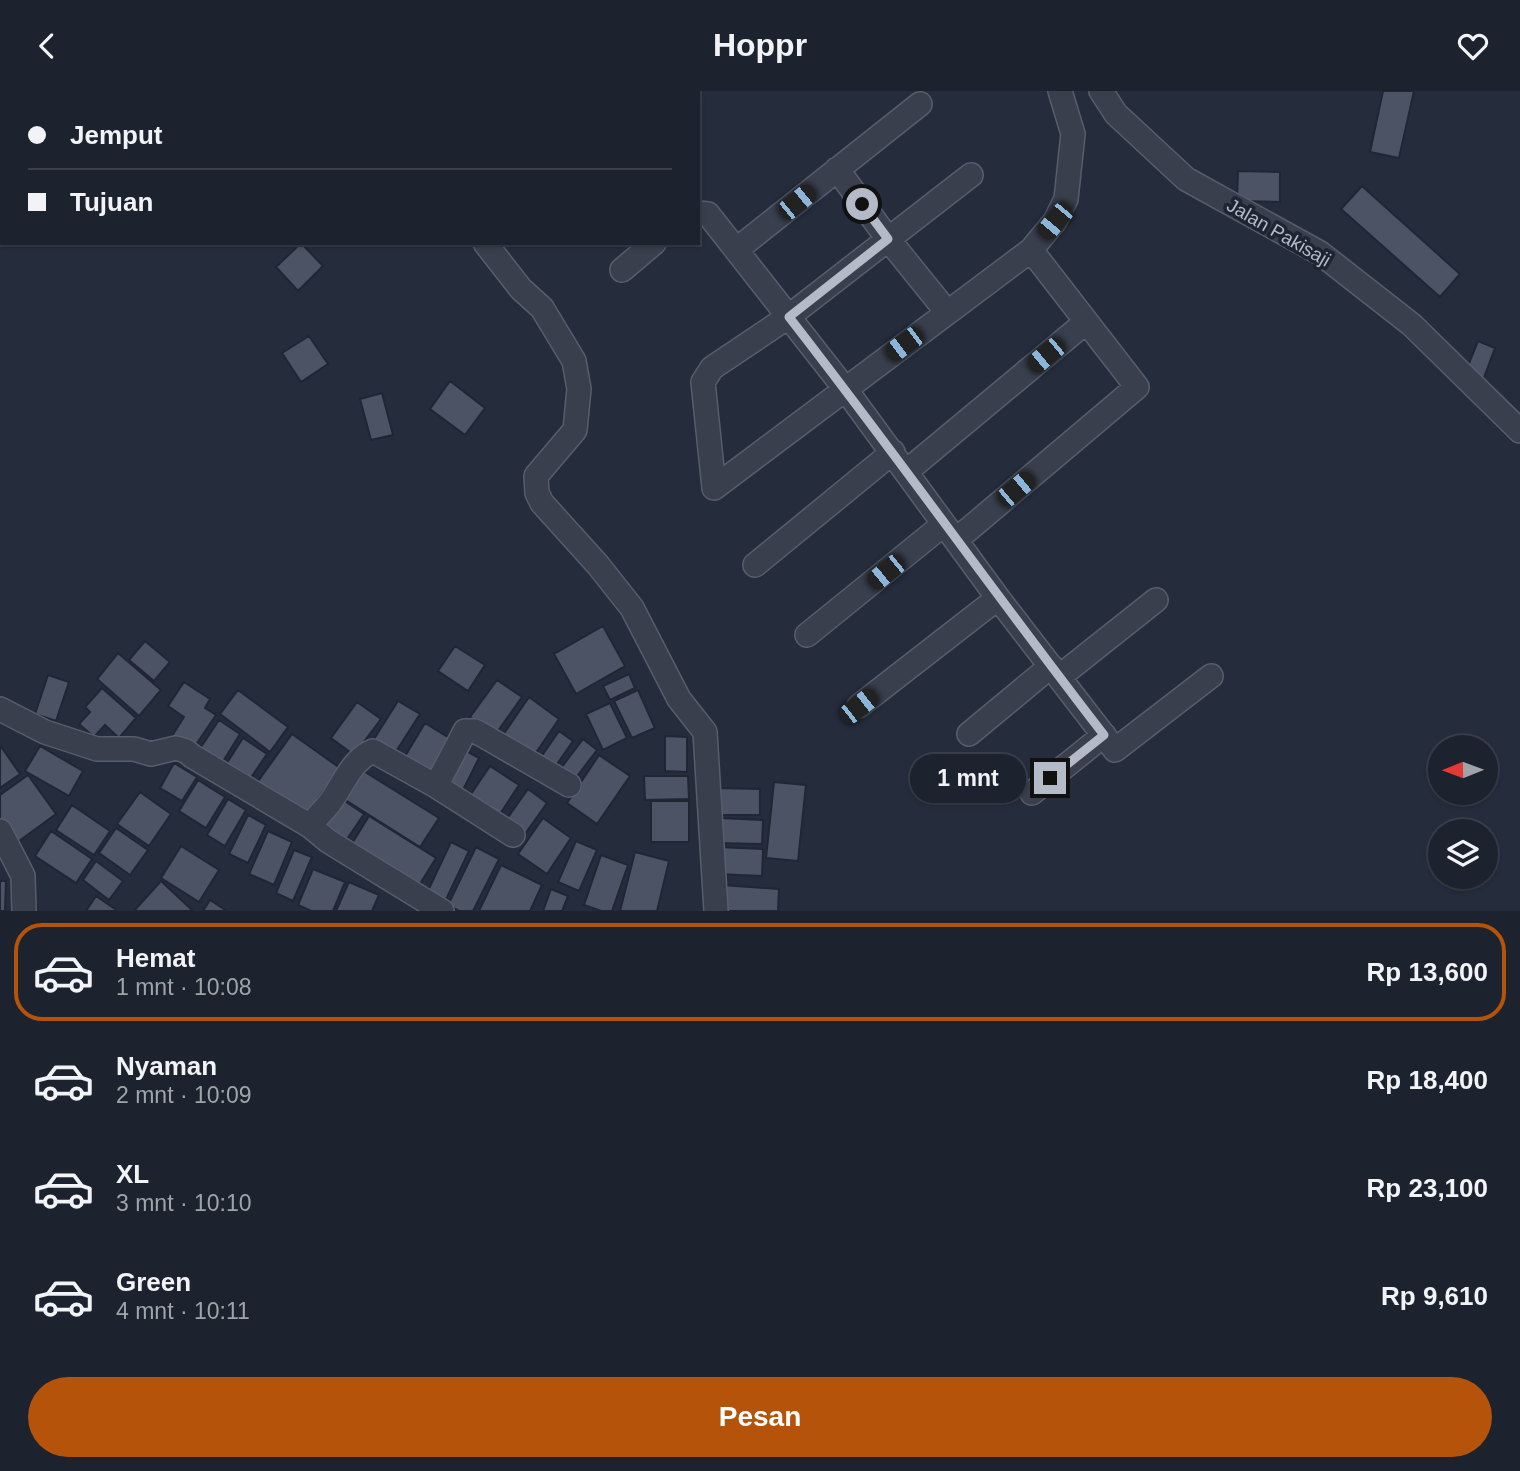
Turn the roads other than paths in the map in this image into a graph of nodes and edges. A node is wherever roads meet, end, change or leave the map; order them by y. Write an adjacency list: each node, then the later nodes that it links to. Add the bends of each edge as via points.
1 (1060, 91): 11 (street, via 1073,134 1066,199)
2 (1101, 91): 17 (street, Jalan Pakisaji, via 1116,114 1186,179 1320,253 1412,325)
3 (920, 104): 4 (street)
4 (837, 169): 7 (street); 10 (street)
5 (971, 175): 7 (street)
6 (700, 213): 10 (street, via 708,214)
7 (888, 239): 13 (street); 14 (street)
8 (487, 245): 39 (street, via 542,308 574,361 579,389 575,430 536,476 537,493 632,608 679,699 705,732)
9 (652, 245): 12 (street)
10 (736, 250): 14 (street)
11 (1031, 250): 13 (street); 15 (street)
12 (622, 270)
13 (947, 312): 16 (street)
14 (789, 317): 16 (street); 16 (street, via 712,368 703,383 714,488)
15 (1086, 322): 19 (street); 20 (street, via 1137,387)
16 (846, 390): 18 (street)
17 (1520, 431)
18 (893, 452): 19 (street); 21 (street)
19 (906, 471): 20 (street)
20 (950, 532): 22 (street); 24 (street)
21 (755, 565)
22 (998, 598): 25 (street); 27 (street)
23 (1156, 600): 25 (street)
24 (807, 635)
25 (1055, 672): 29 (street); 30 (street)
26 (1212, 676): 30 (street, via 1115,750)
27 (859, 706)
28 (0, 709): 34 (street, via 45,732 97,749 150,754 182,749)
29 (969, 734)
30 (1104, 735): 33 (street)
31 (569, 785): 32 (street, via 484,736 465,731)
32 (436, 786): 34 (street, via 369,752); 36 (street)
33 (1032, 793)
34 (310, 826): 38 (street)
35 (0, 831): 37 (street, via 23,876)
36 (513, 835)
37 (24, 911)
38 (442, 911)
39 (716, 911)

